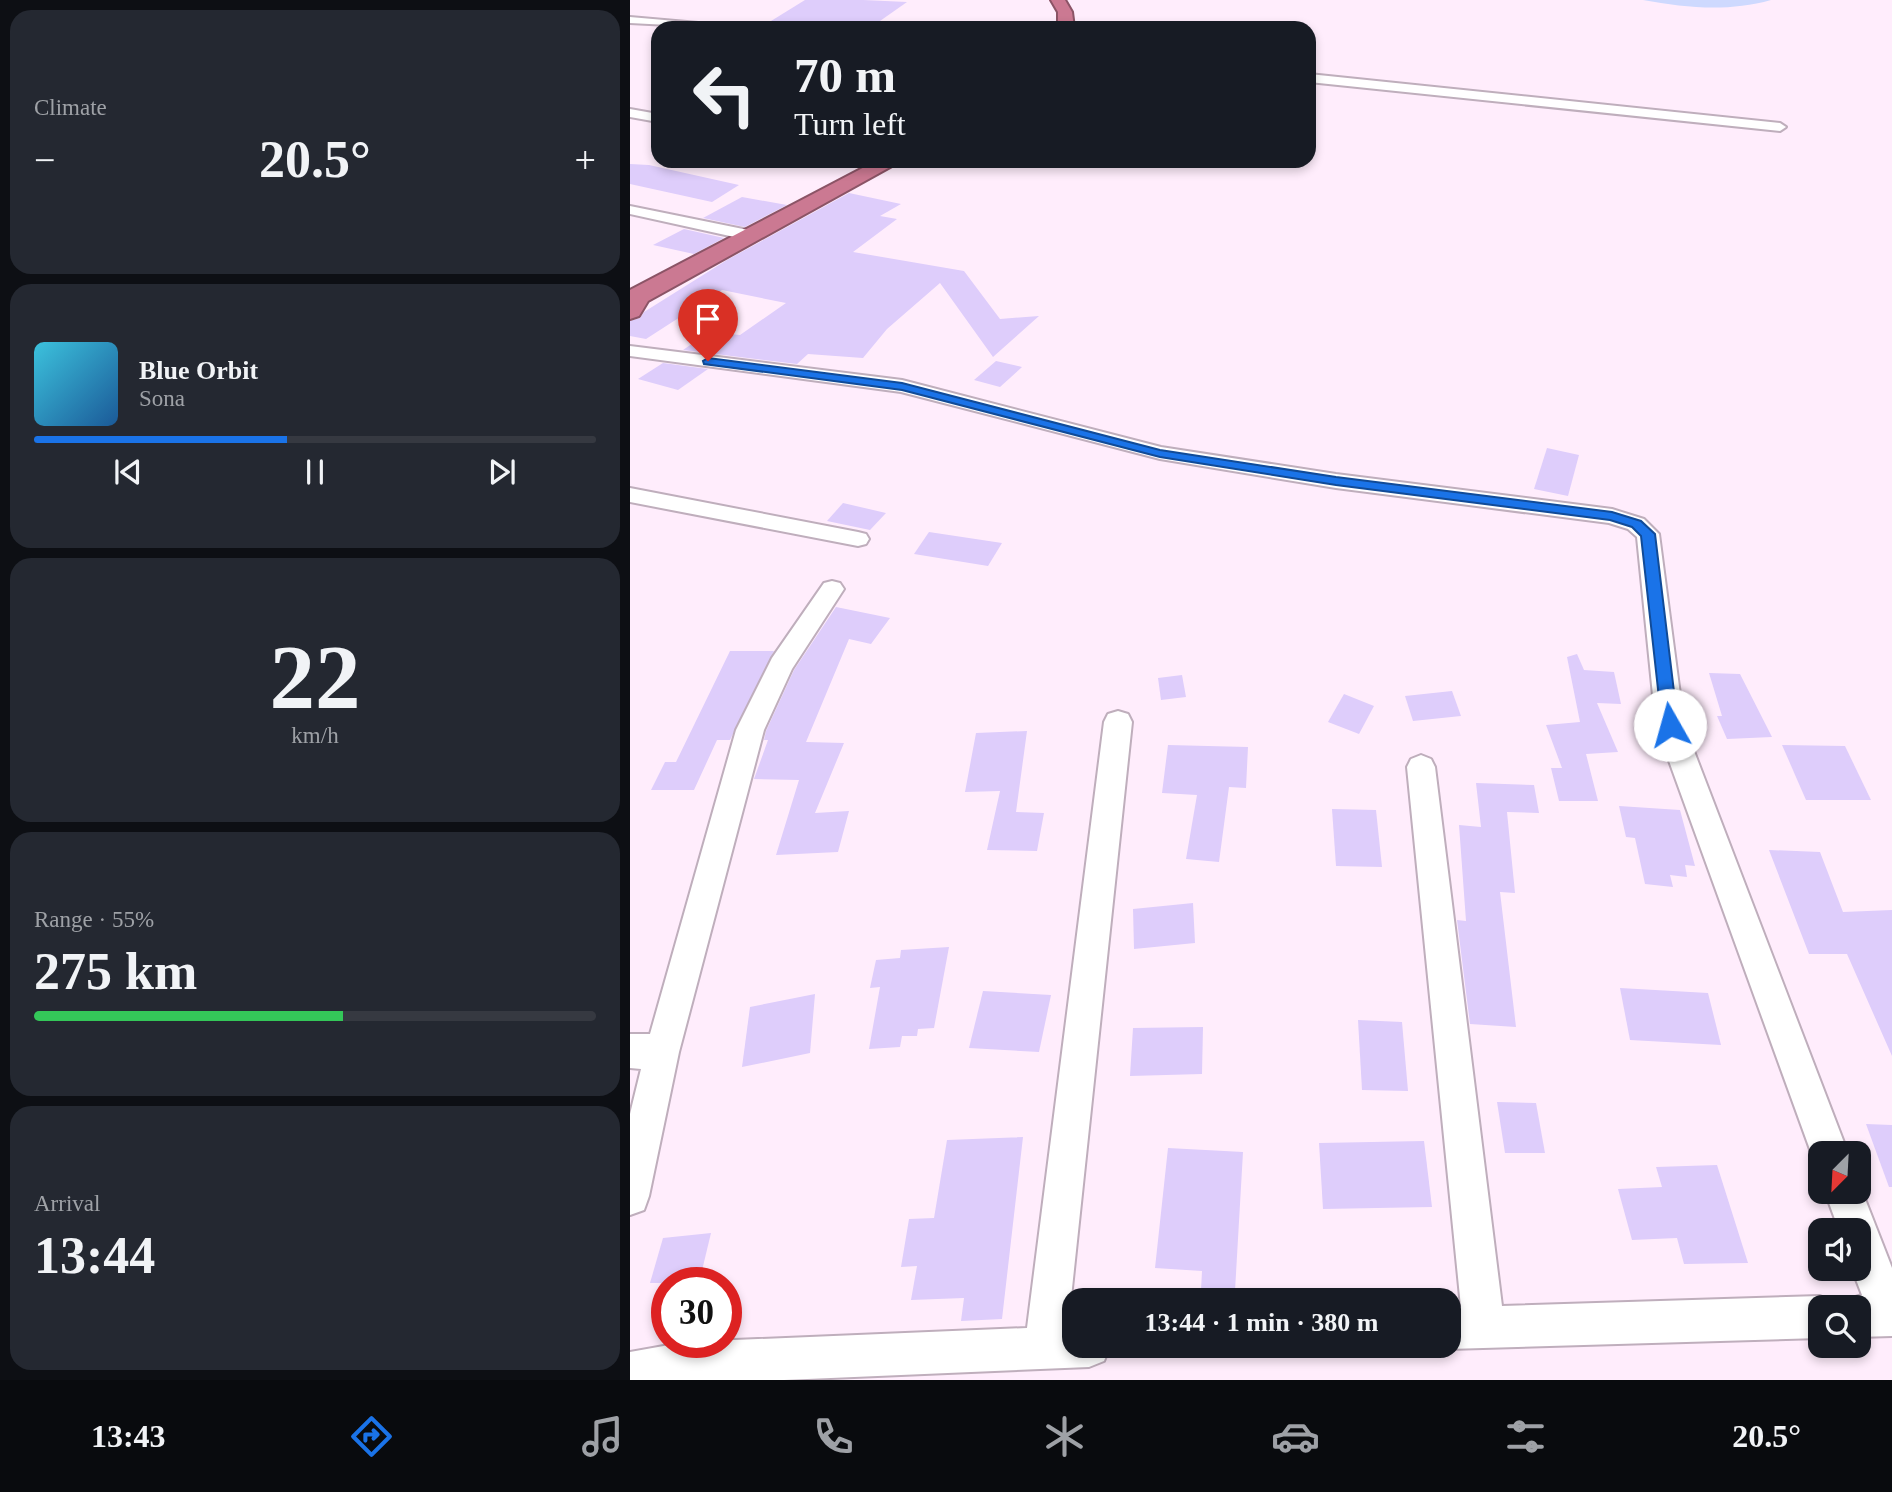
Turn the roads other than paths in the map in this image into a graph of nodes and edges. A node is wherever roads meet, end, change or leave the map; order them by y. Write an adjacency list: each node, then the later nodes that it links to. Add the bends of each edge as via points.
1 (1058, 0): 3 (highway)
2 (630, 20): 4 (street)
3 (1066, 21)
4 (651, 22)
5 (1316, 79): 8 (street)
6 (630, 113): 7 (street)
7 (651, 117)
8 (1780, 127)
9 (877, 168): 11 (highway)
10 (630, 210): 11 (street)
11 (748, 235): 12 (highway)
12 (633, 300)
13 (630, 351): 20 (street, via 902,386 1160,453 1612,516 1636,524 1648,534 1670,725)
14 (630, 495): 15 (street)
15 (858, 539)
16 (832, 589): 19 (street, via 780,665 750,730)
17 (1118, 722): 27 (street)
18 (1421, 767): 25 (street)
19 (646, 1051): 21 (street)
20 (1825, 1141)
21 (630, 1196)
22 (1871, 1281): 23 (street)
23 (1880, 1316)
24 (1808, 1317): 25 (street)
25 (1466, 1327)
26 (1062, 1347): 27 (street)
27 (1045, 1348): 28 (street, via 688,1363)
28 (630, 1373)

